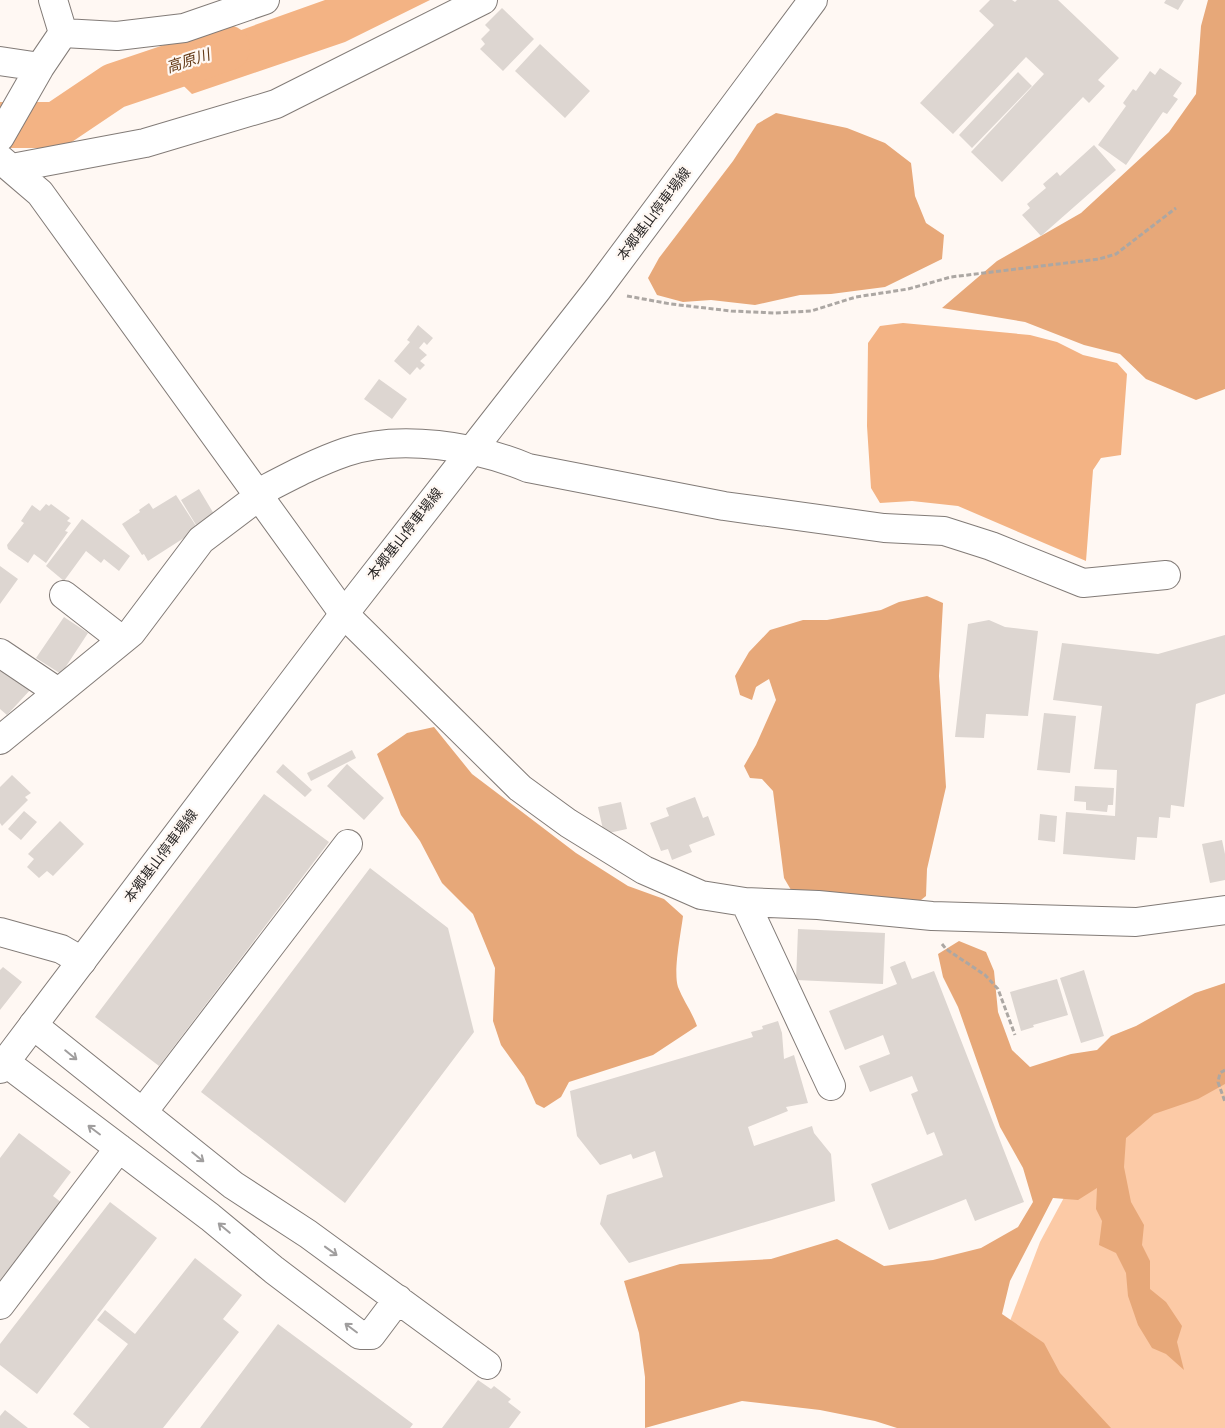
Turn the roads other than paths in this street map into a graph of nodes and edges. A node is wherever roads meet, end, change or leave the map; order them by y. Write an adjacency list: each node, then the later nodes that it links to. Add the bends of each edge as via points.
1 (53, 0): 5 (street)
2 (265, 0): 5 (street, via 184,28 117,36)
3 (483, 0): 9 (street, via 276,104 145,144)
4 (813, 0): 10 (street, 本郷基山停車場線, via 597,290)
5 (63, 33): 7 (street)
6 (0, 61): 7 (street)
7 (40, 67): 8 (street)
8 (0, 138)
9 (6, 164): 11 (street, via 40,193)
10 (471, 448): 11 (street, via 404,442 347,452); 12 (street, via 528,468 724,506 884,528 944,531 991,546 1082,583); 14 (street, 本郷基山停車場線)
11 (257, 496): 14 (street); 15 (street, via 201,540 131,633)
12 (1166, 575)
13 (64, 595): 15 (street)
14 (344, 614): 20 (street, via 520,788 568,823 644,870 701,895); 23 (street, 本郷基山停車場線)
15 (122, 640): 17 (street)
16 (0, 653): 17 (street)
17 (58, 692): 18 (street)
18 (0, 740)
19 (348, 844): 27 (street)
20 (745, 902): 21 (street, via 932,916 1136,922); 26 (street)
21 (1225, 910)
22 (0, 932): 23 (street, via 61,948)
23 (82, 961): 24 (street, 本郷基山停車場線)
24 (34, 1025): 25 (street, 本郷基山停車場線); 27 (street, one-way to 27)
25 (2, 1066): 28 (street, one-way to 25)
26 (831, 1086)
27 (142, 1112): 29 (street, one-way to 29, via 233,1185)
28 (119, 1148): 29 (street, one-way to 28, via 371,1335 360,1335); 30 (street)
29 (398, 1299): 31 (street)
30 (0, 1305)
31 (487, 1365)

